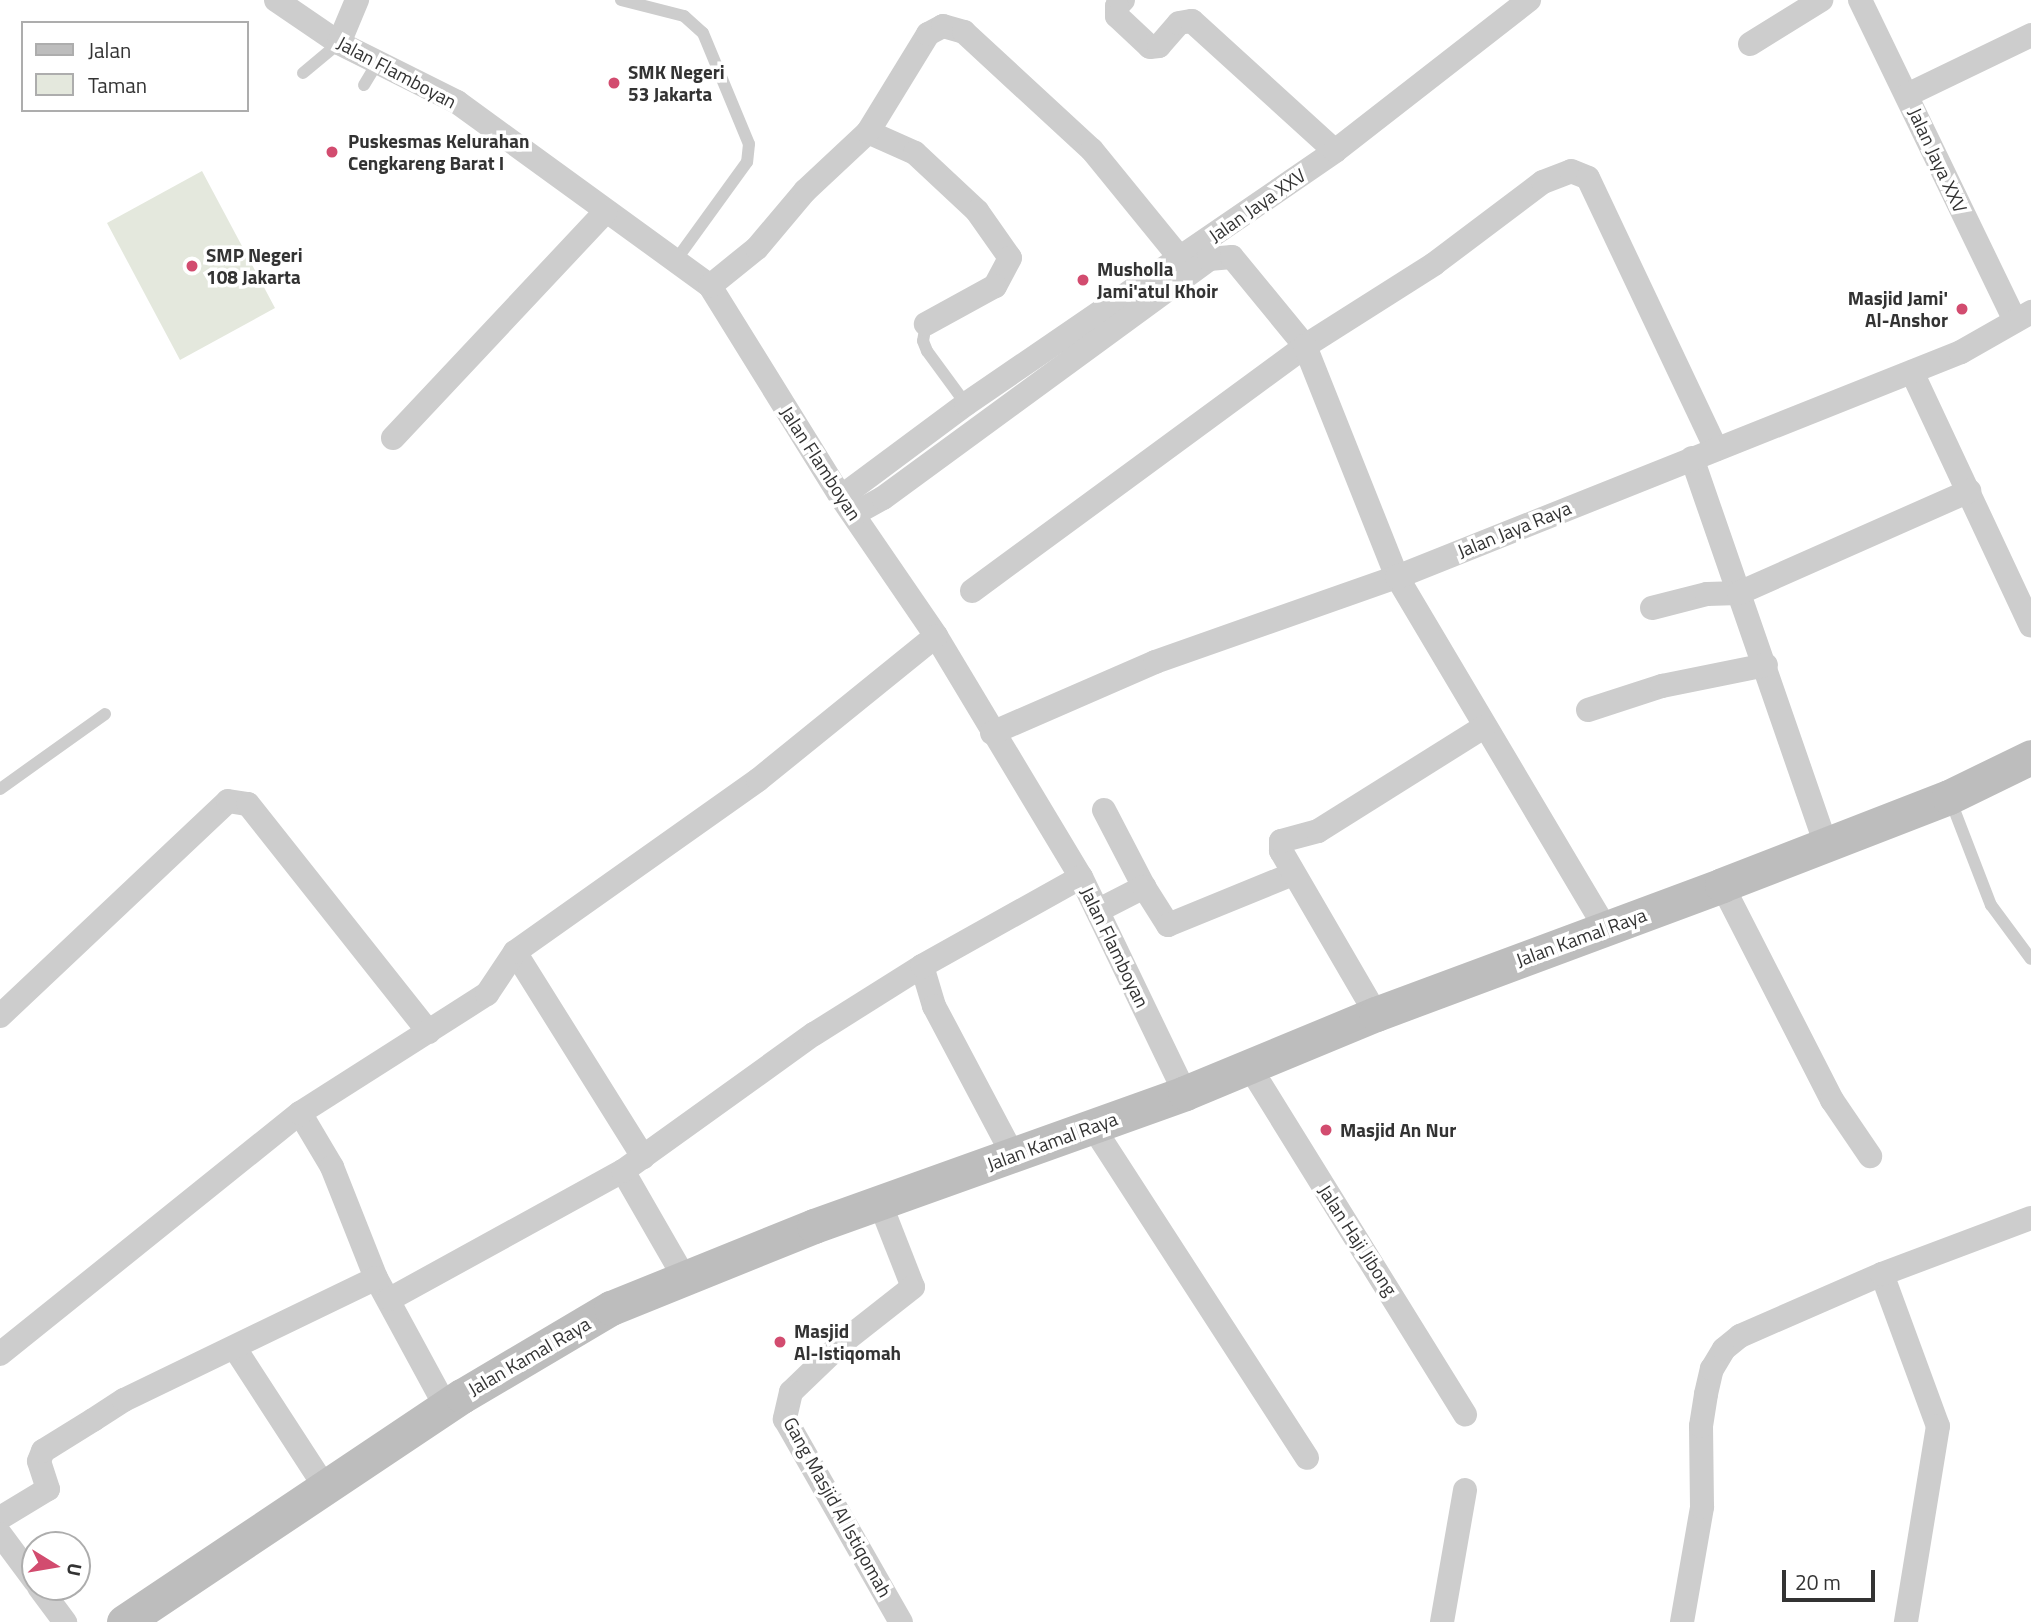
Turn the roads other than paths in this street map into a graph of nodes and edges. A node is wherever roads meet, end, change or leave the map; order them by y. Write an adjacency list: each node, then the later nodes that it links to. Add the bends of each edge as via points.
1 (276, 0): 9 (street, Jalan Flamboyan)
2 (357, 0): 9 (street)
3 (621, 0): 19 (lane, via 684,16 702,33 749,144 747,162)
4 (1122, 0): 16 (street, via 1116,6 1117,16 1150,47 1159,46 1179,23 1192,20)
5 (1529, 0): 16 (street, Jalan Jaya XXV)
6 (1821, 0): 10 (street)
7 (1860, 0): 14 (street, Jalan Jaya XXV)
8 (2031, 35): 14 (street)
9 (339, 43): 11 (street, Jalan Flamboyan); 12 (lane)
10 (1750, 44)
11 (378, 62): 13 (lane); 17 (street, Jalan Flamboyan, via 457,102)
12 (303, 73)
13 (364, 85)
14 (1907, 95): 21 (street, Jalan Jaya XXV)
15 (868, 132): 18 (street, via 928,34 952,26 1006,68 1092,150); 20 (street, via 805,191 757,248); 22 (street, via 915,153 977,211 1010,258 995,286)
16 (1335, 151): 18 (street, Jalan Jaya XXV)
17 (606, 211): 19 (street, Jalan Flamboyan); 26 (street)
18 (1181, 258): 25 (street, Jalan Jaya XXV)
19 (676, 260): 20 (street, Jalan Flamboyan)
20 (709, 286): 30 (street, Jalan Flamboyan)
21 (2023, 316): 24 (street, Jalan Jaya Raya, via 1961,352)
22 (926, 324): 25 (lane, via 923,341 927,351)
23 (1305, 346): 27 (street, via 1434,264 1543,182 1571,171 1580,173 1588,178); 30 (street, via 1232,257 1209,259 883,498); 31 (street); 32 (street)
24 (1912, 372): 27 (street, Jalan Jaya Raya); 29 (street)
25 (966, 404): 30 (street, Jalan Jaya XXV)
26 (393, 438)
27 (1716, 449): 28 (street, Jalan Jaya Raya)
28 (1692, 458): 31 (street, Jalan Jaya Raya); 33 (street)
29 (1969, 491): 33 (street); 35 (street)
30 (847, 506): 36 (street, Jalan Flamboyan)
31 (1398, 577): 40 (street); 41 (street, Jalan Jaya Raya, via 1155,662)
32 (972, 591)
33 (1740, 593): 34 (street, via 1707,594); 37 (street)
34 (1652, 608)
35 (2031, 626)
36 (936, 636): 41 (street, Jalan Flamboyan); 53 (street, via 758,780)
37 (1766, 665): 38 (street, via 1662,685); 46 (street)
38 (1588, 710)
39 (105, 714): 43 (lane)
40 (1485, 727): 47 (street, via 1318,831 1285,838 1281,851); 52 (street)
41 (992, 733): 48 (street, Jalan Flamboyan)
42 (2031, 757): 44 (main road, Jalan Kamal Raya)
43 (0, 789)
44 (1949, 797): 46 (main road, Jalan Kamal Raya); 54 (lane, via 1991,905)
45 (1104, 810): 50 (street)
46 (1825, 843): 49 (main road, Jalan Kamal Raya)
47 (1293, 874): 50 (street, via 1168,925); 56 (street)
48 (1081, 877): 51 (street, Jalan Flamboyan); 55 (street)
49 (1722, 885): 52 (main road, Jalan Kamal Raya); 64 (street, via 1832,1100)
50 (1144, 887): 51 (street)
51 (1099, 910): 60 (street, Jalan Flamboyan)
52 (1605, 928): 56 (main road, Jalan Kamal Raya)
53 (515, 952): 58 (street, via 487,995); 65 (street)
54 (2031, 959)
55 (922, 966): 63 (street, via 934,1006); 65 (street, via 814,1034)
56 (1376, 1014): 59 (main road, Jalan Kamal Raya)
57 (0, 1016): 58 (street, via 228,801 248,804)
58 (429, 1031): 61 (street)
59 (1249, 1066): 60 (main road, Jalan Kamal Raya); 75 (street, Jalan Haji Jibong)
60 (1185, 1093): 62 (main road, Jalan Kamal Raya)
61 (300, 1113): 69 (street, via 332,1167); 73 (street)
62 (1093, 1126): 63 (main road, Jalan Kamal Raya); 76 (street)
63 (1013, 1155): 66 (main road, Jalan Kamal Raya)
64 (1870, 1156)
65 (633, 1164): 70 (street); 71 (street)
66 (880, 1203): 70 (main road, Jalan Kamal Raya); 85 (street, Gang Masjid Al Istiqomah, via 913,1287 843,1342 791,1392 785,1419)
67 (2031, 1218): 68 (street)
68 (1882, 1273): 87 (street, via 1741,1336 1724,1349 1712,1369 1701,1426 1702,1507); 88 (street, via 1938,1426)
69 (376, 1278): 71 (street); 72 (street)
70 (685, 1279): 74 (main road, Jalan Kamal Raya, via 611,1308)
71 (390, 1300): 74 (street)
72 (236, 1350): 77 (street); 79 (street, via 124,1400 43,1451 39,1461 48,1489)
73 (0, 1354)
74 (446, 1407): 77 (main road, Jalan Kamal Raya)
75 (1465, 1415)
76 (1307, 1458)
77 (325, 1487): 84 (main road, Jalan Kamal Raya)
78 (1465, 1490): 86 (street)
79 (0, 1518)
80 (0, 1534): 81 (street)
81 (21, 1562)
82 (49, 1601): 83 (street)
83 (65, 1622)
84 (124, 1622)
85 (901, 1622)
86 (1442, 1622)
87 (1682, 1622)
88 (1906, 1622)

